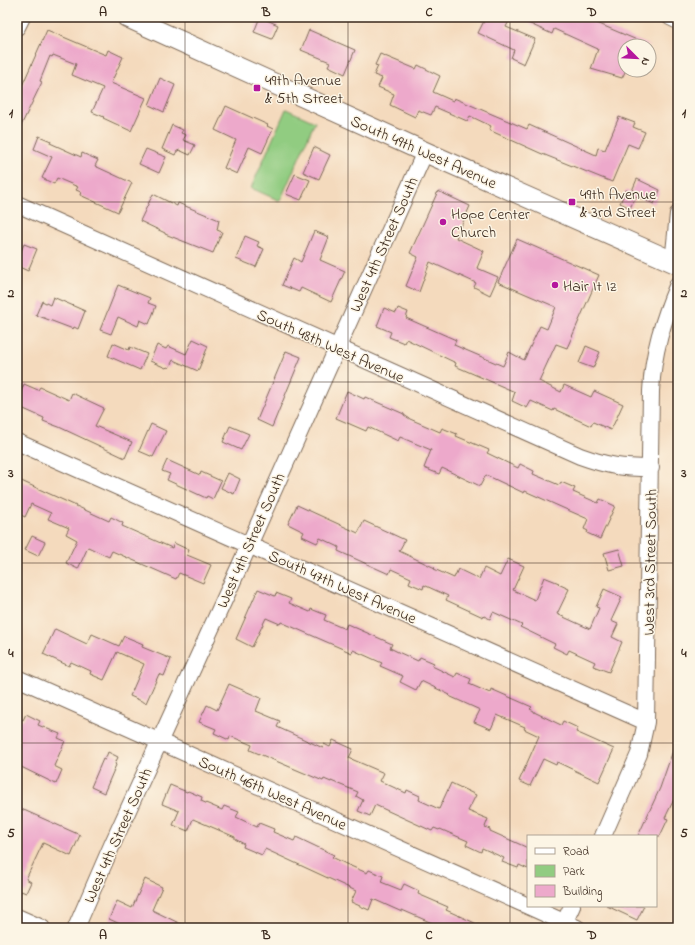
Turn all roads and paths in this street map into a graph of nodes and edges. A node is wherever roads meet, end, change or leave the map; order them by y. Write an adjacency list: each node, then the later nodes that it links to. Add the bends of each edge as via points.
1 (22, 17): 5 (street)
2 (127, 17): 6 (street, South 49th West Avenue)
3 (670, 17): 4 (street)
4 (678, 21)
5 (17, 27)
6 (425, 152): 9 (street, South 49th West Avenue); 11 (street, West 4th Street South)
7 (17, 204): 11 (street, South 48th West Avenue)
8 (678, 214): 9 (street)
9 (676, 263)
10 (678, 284): 13 (street, West 3rd Street South, via 663,321 652,368)
11 (336, 347): 13 (street, South 48th West Avenue, via 580,456 615,467); 14 (street, West 4th Street South)
12 (17, 442): 14 (street, South 47th West Avenue)
13 (650, 468): 16 (street, West 3rd Street South)
14 (249, 544): 16 (street, South 47th West Avenue); 17 (street, West 4th Street South)
15 (17, 678): 17 (street, South 46th West Avenue)
16 (646, 722): 18 (street, West 3rd Street South, via 639,754)
17 (160, 741): 19 (street, South 46th West Avenue); 25 (street, West 4th Street South)
18 (603, 835)
19 (527, 906)
20 (530, 907): 23 (street, South 46th West Avenue)
21 (572, 907): 23 (street)
22 (17, 917): 24 (street)
23 (568, 926)
24 (42, 928)
25 (76, 928)

